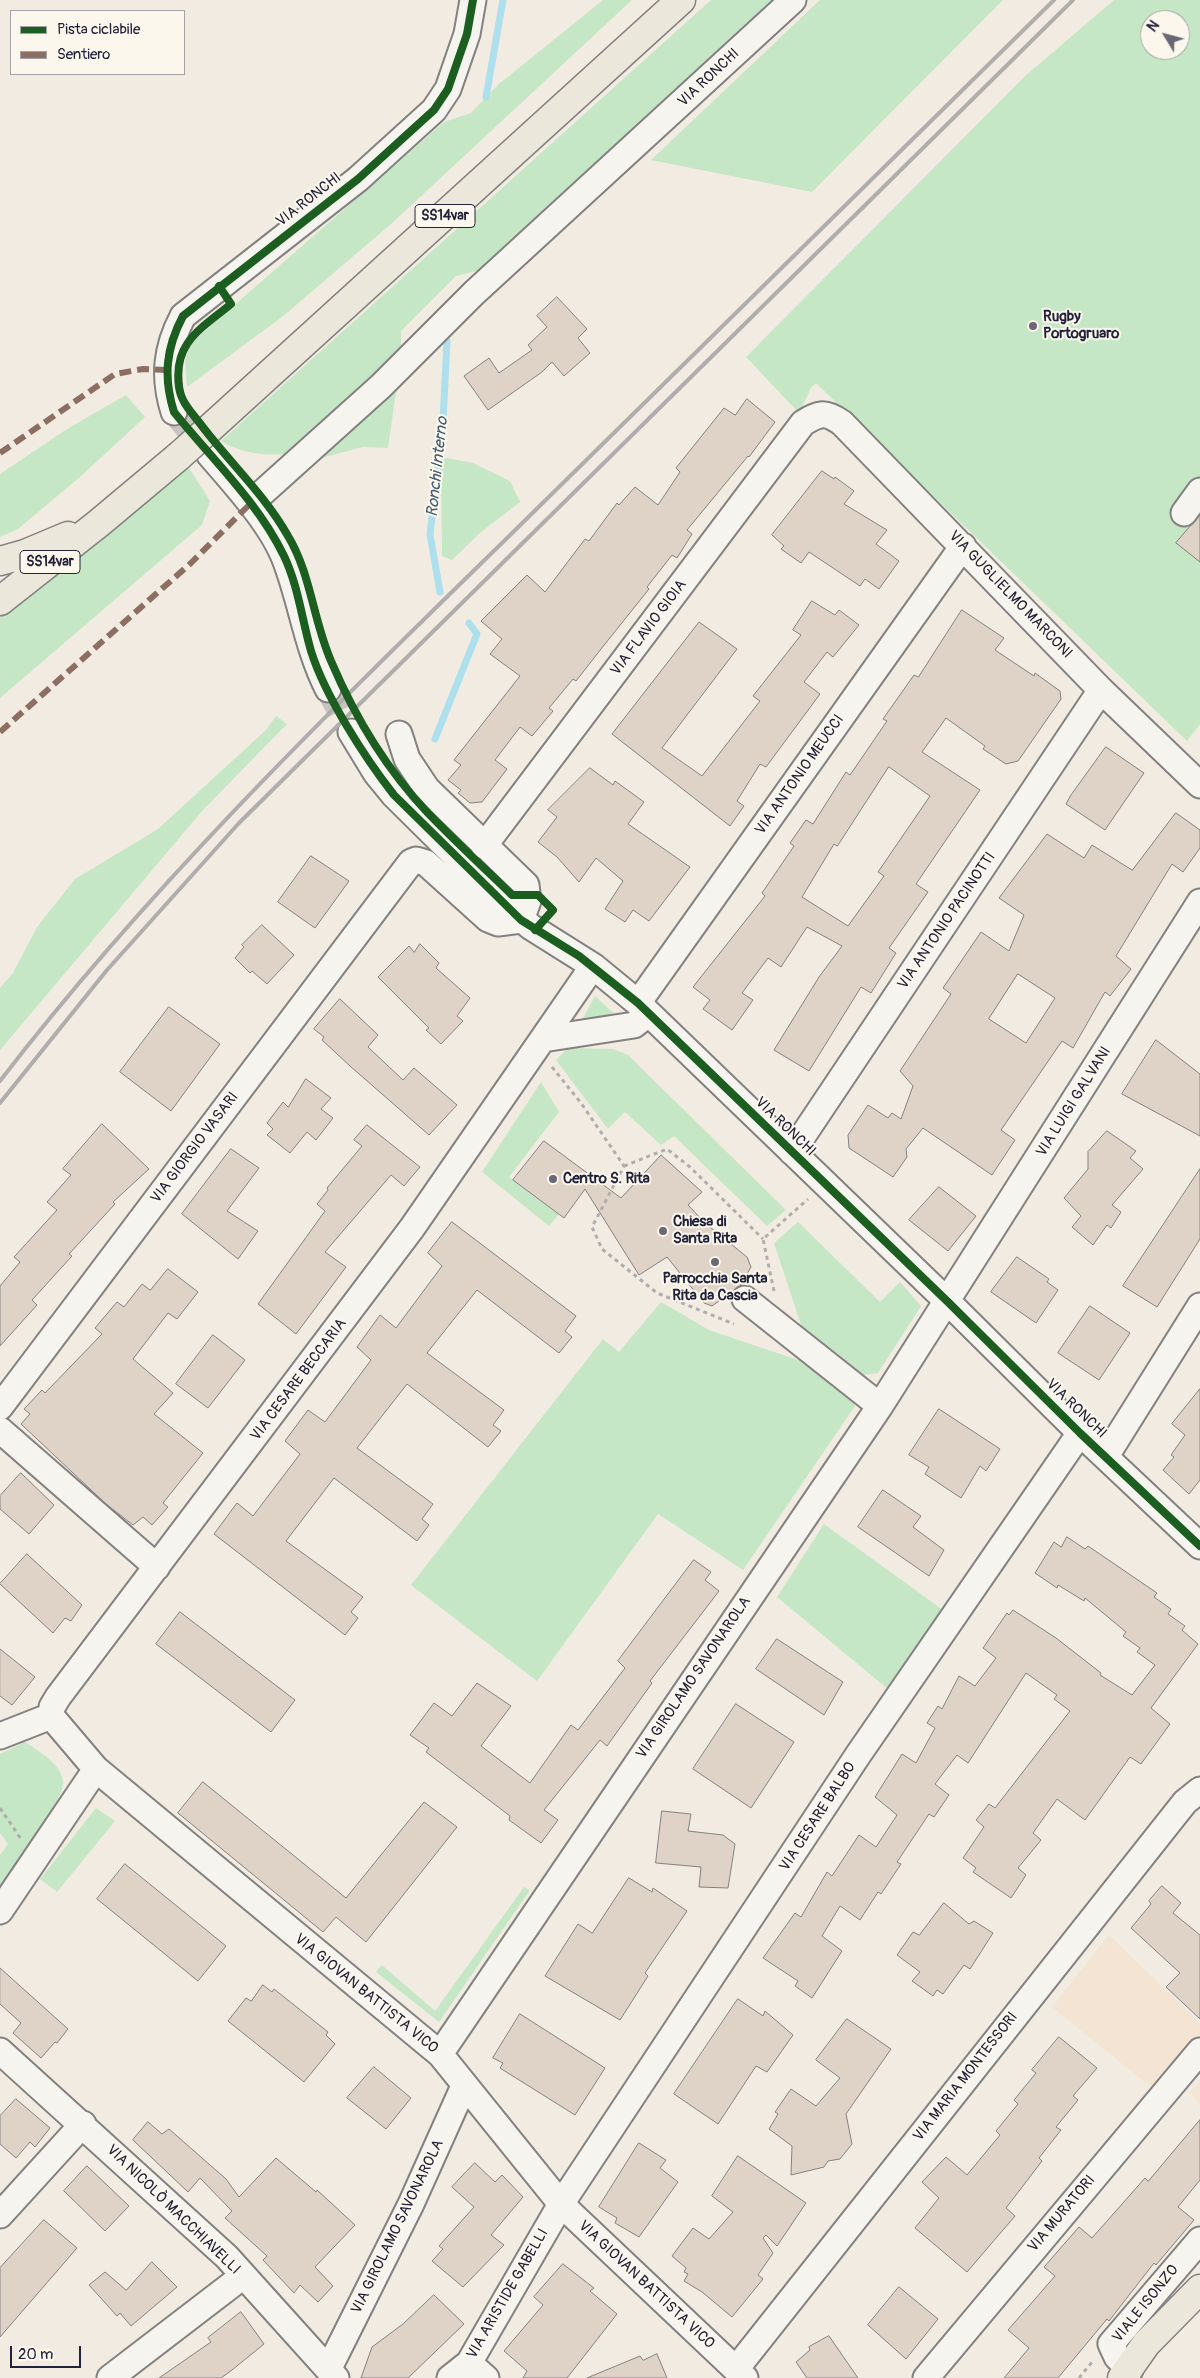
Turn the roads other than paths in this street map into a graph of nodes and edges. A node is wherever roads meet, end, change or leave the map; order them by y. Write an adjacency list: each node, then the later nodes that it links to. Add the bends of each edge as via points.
1 (473, 0): 4 (street, VIA RONCHI, via 448,89 434,110 358,179 183,316 172,337 167,370 168,393)
2 (682, 0): 6 (main road, SS14var)
3 (793, 0): 8 (street, VIA RONCHI, via 474,293 381,386)
4 (174, 412)
5 (817, 414): 11 (street, VIA GUGLIELMO MARCONI, via 830,415 842,423); 19 (street, VIA FLAVIO GIOIA, via 803,423)
6 (209, 442): 8 (street); 10 (main road, SS14var, bridge, via 179,456)
7 (1200, 491): 9 (street)
8 (251, 503): 14 (street, via 284,556 311,651)
9 (1184, 514)
10 (99, 523): 12 (main road, SS14var); 13 (main road, SS14var)
11 (963, 546): 15 (street, VIA GUGLIELMO MARCONI); 23 (street, VIA ANTONIO MEUCCI)
12 (0, 562)
13 (0, 601)
14 (328, 689)
15 (1102, 690): 18 (street, VIA GUGLIELMO MARCONI); 25 (street, VIA ANTONIO PACINOTTI)
16 (351, 732): 21 (street, VIA RONCHI, via 394,795)
17 (399, 734): 19 (street, via 407,760 427,789)
18 (1200, 785)
19 (484, 846): 21 (street, via 526,885 528,901)
20 (1200, 902): 27 (street, VIA LUIGI GALVANI)
21 (520, 920): 22 (street, VIA RONCHI); 30 (street, VIA GIORGIO VASARI, via 498,924 488,919 421,860 411,862)
22 (592, 966): 23 (street, VIA RONCHI); 24 (street, VIA CESARE BECCARIA)
23 (643, 1009): 24 (street, via 634,1025); 25 (street, VIA RONCHI)
24 (539, 1043): 35 (street, VIA CESARE BECCARIA, via 412,1228)
25 (792, 1152): 27 (street, VIA RONCHI)
26 (745, 1299): 29 (street)
27 (948, 1302): 29 (street, VIA GIROLAMO SAVONAROLA); 32 (street, VIA RONCHI)
28 (1200, 1306): 33 (street)
29 (880, 1406): 42 (street, VIA GIROLAMO SAVONAROLA)
30 (0, 1407)
31 (0, 1430): 35 (street)
32 (1080, 1433): 33 (street, VIA RONCHI); 46 (street, VIA CESARE BALBO, via 858,1755)
33 (1106, 1456): 34 (street, VIA RONCHI)
34 (1200, 1546)
35 (157, 1567): 36 (street, VIA CESARE BECCARIA, via 58,1696)
36 (51, 1716): 37 (street); 38 (street, VIA GIOVAN BATTISTA VICO)
37 (0, 1736)
38 (96, 1769): 40 (street); 42 (street, VIA GIOVAN BATTISTA VICO)
39 (1200, 1790): 55 (street, VIA MARIA MONTESSORI, via 1185,1802)
40 (0, 1911)
41 (1200, 2051): 57 (street, VIA MURATORI)
42 (440, 2054): 44 (street, VIA GIOVAN BATTISTA VICO)
43 (3, 2057): 45 (street, VIA NICOLÒ MACCHIAVELLI)
44 (464, 2086): 46 (street, VIA GIOVAN BATTISTA VICO); 52 (street, VIA GIROLAMO SAVONAROLA)
45 (83, 2124): 47 (street); 49 (street, VIA NICOLÒ MACCHIAVELLI, via 227,2257)
46 (561, 2204): 53 (street, VIA ARISTIDE GABELLI); 55 (street, VIA GIOVAN BATTISTA VICO)
47 (0, 2215)
48 (1200, 2240): 54 (street, VIALE ISONZO, via 1111,2344)
49 (242, 2276): 52 (street, VIA NICOLÒ MACCHIAVELLI); 56 (street)
50 (1200, 2289): 54 (main road, VIALE ISONZO, via 1146,2344)
51 (1200, 2316): 54 (main road)
52 (333, 2373)
53 (468, 2373)
54 (1126, 2374)
55 (743, 2376)
56 (110, 2378)
57 (926, 2378)

